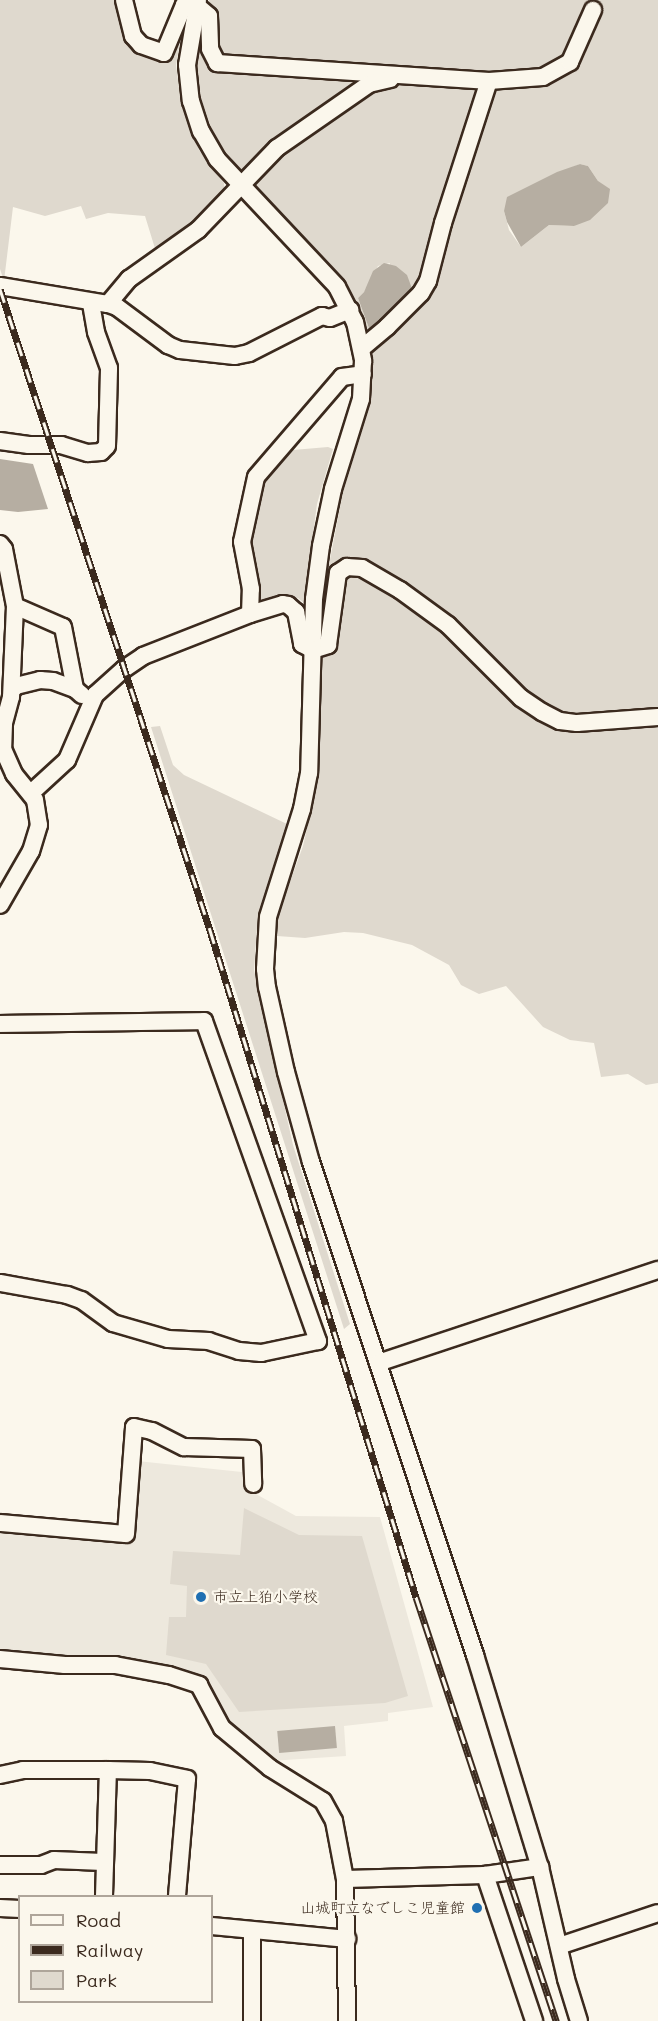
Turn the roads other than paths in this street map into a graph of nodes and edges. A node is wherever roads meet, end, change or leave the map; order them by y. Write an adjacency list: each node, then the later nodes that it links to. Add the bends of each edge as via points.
1 (124, 0): 2 (street, via 133,36 141,45 164,53 184,5)
2 (197, 2): 4 (street, via 209,16 210,49 217,63); 6 (street, via 187,65 191,101 208,145)
3 (593, 10): 5 (street, via 570,62 543,77)
4 (404, 75): 5 (street); 6 (street, via 369,84 298,131)
5 (489, 81): 11 (street, via 428,281 422,293)
6 (243, 185): 9 (street, via 198,230 129,279); 10 (street, via 329,276)
7 (0, 285): 8 (street)
8 (91, 303): 9 (street); 13 (street, via 109,368 107,446 101,452 88,453 61,445)
9 (108, 304): 10 (street, via 180,350 235,356 249,353 322,316 330,318)
10 (350, 310): 11 (street)
11 (362, 348): 12 (street)
12 (363, 374): 16 (street, via 342,377 256,477 242,542 251,589); 17 (street, via 358,412 326,517 314,599)
13 (0, 441)
14 (0, 544): 15 (street)
15 (15, 606): 18 (street, via 63,627); 19 (street)
16 (250, 614): 17 (street, via 283,604 293,608 302,644); 20 (street, via 143,656 95,695)
17 (313, 650): 21 (street, via 328,645 338,573 346,567 362,568 448,625 521,698 542,712 577,723); 27 (street, via 309,773 299,820 268,917 265,969 285,1072)
18 (75, 689): 19 (street, via 40,680 16,686); 20 (street)
19 (7, 701): 22 (street, via 3,749 14,774)
20 (92, 703): 22 (street, via 67,760)
21 (658, 717)
22 (31, 793): 23 (street, via 38,808 38,833)
23 (0, 905)
24 (0, 1024): 26 (street, via 204,1021 318,1341 261,1353 209,1341 168,1339 113,1323 81,1300)
25 (658, 1270): 27 (street)
26 (0, 1283)
27 (378, 1363): 35 (street)
28 (253, 1484): 29 (street, via 252,1449 184,1446 134,1426 126,1534)
29 (0, 1523)
30 (0, 1659): 37 (street, via 115,1665 199,1685 222,1728 270,1768 327,1806 334,1821)
31 (108, 1770): 32 (street, via 23,1770); 33 (street); 39 (street, via 150,1771 188,1779)
32 (0, 1775)
33 (103, 1862): 34 (street, via 54,1860 41,1865); 38 (street)
34 (0, 1865)
35 (540, 1867): 36 (street); 46 (street)
36 (485, 1875): 37 (street); 49 (street)
37 (345, 1879): 45 (street)
38 (104, 1895)
39 (177, 1895)
40 (0, 1908): 41 (street)
41 (18, 1909)
42 (658, 1913): 46 (street)
43 (213, 1926): 44 (street)
44 (252, 1931): 45 (street); 47 (street)
45 (347, 1939): 48 (street)
46 (559, 1946): 50 (street)
47 (252, 2021)
48 (347, 2021)
49 (534, 2021)
50 (579, 2021)

